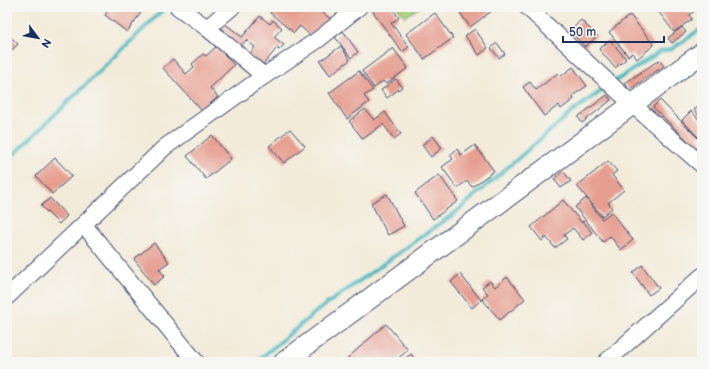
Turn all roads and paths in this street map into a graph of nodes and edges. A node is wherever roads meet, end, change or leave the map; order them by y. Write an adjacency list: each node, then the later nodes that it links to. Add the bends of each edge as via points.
1 (178, 7): 5 (street)
2 (232, 7): 5 (street)
3 (359, 7): 7 (street, via 319,39)
4 (527, 7): 8 (street)
5 (207, 28): 7 (street)
6 (702, 54): 8 (street)
7 (264, 76): 10 (street, via 165,147)
8 (633, 105): 9 (street); 14 (street)
9 (702, 165)
10 (84, 224): 12 (street); 13 (street)
11 (702, 276): 15 (street)
12 (7, 297)
13 (196, 362)
14 (284, 362)
15 (606, 362)

